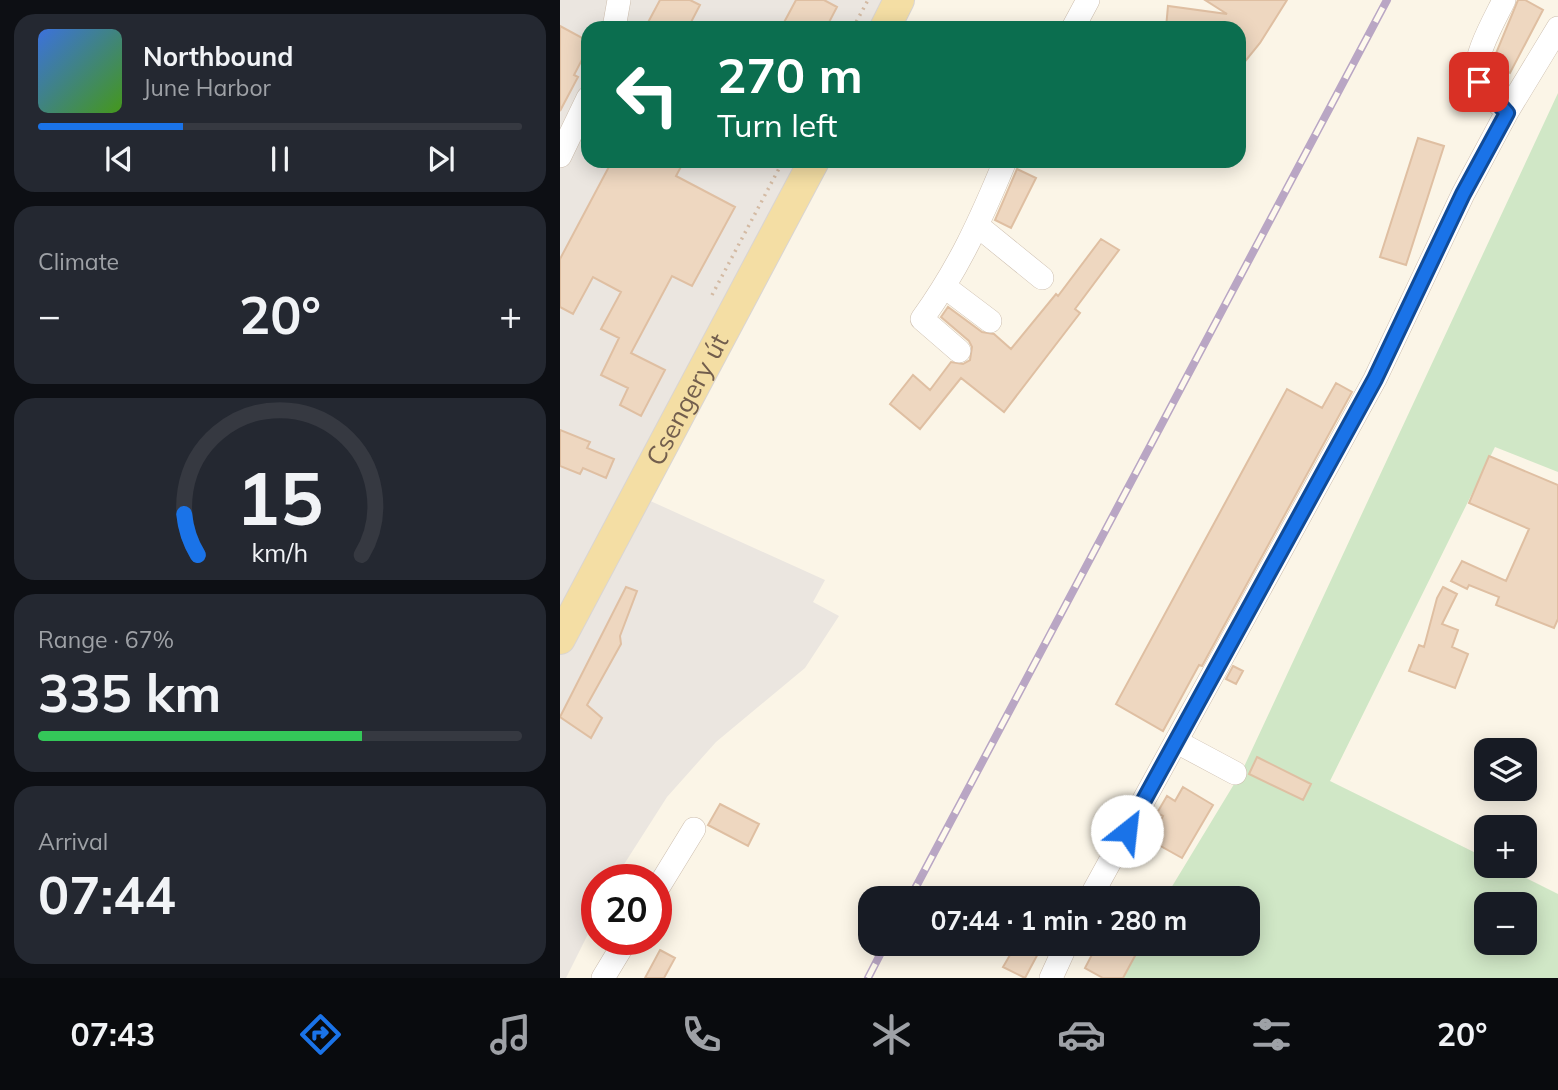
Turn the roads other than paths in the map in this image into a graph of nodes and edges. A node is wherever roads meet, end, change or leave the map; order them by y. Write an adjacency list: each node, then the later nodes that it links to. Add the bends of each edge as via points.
1 (618, 0): 5 (lane)
2 (899, 0): 6 (main road)
3 (1088, 0): 7 (lane)
4 (1504, 0): 10 (lane, via 1483,44 1476,73)
5 (615, 21)
6 (888, 21)
7 (1077, 21)
8 (1558, 28): 10 (lane)
9 (581, 112): 11 (lane)
10 (1507, 113): 20 (lane, via 1375,379)
11 (560, 156)
12 (810, 168): 19 (main road, Csengery út)
13 (1002, 168): 14 (lane)
14 (978, 226): 15 (lane); 16 (lane)
15 (1042, 278)
16 (945, 287): 17 (lane); 18 (lane, via 922,319)
17 (990, 321)
18 (959, 351)
19 (560, 639)
20 (1177, 742): 21 (lane); 24 (lane)
21 (1235, 773)
22 (694, 829): 23 (lane)
23 (672, 865)
24 (1097, 886)
25 (617, 955): 27 (lane)
26 (1061, 956): 28 (lane)
27 (603, 978)
28 (1052, 978)

